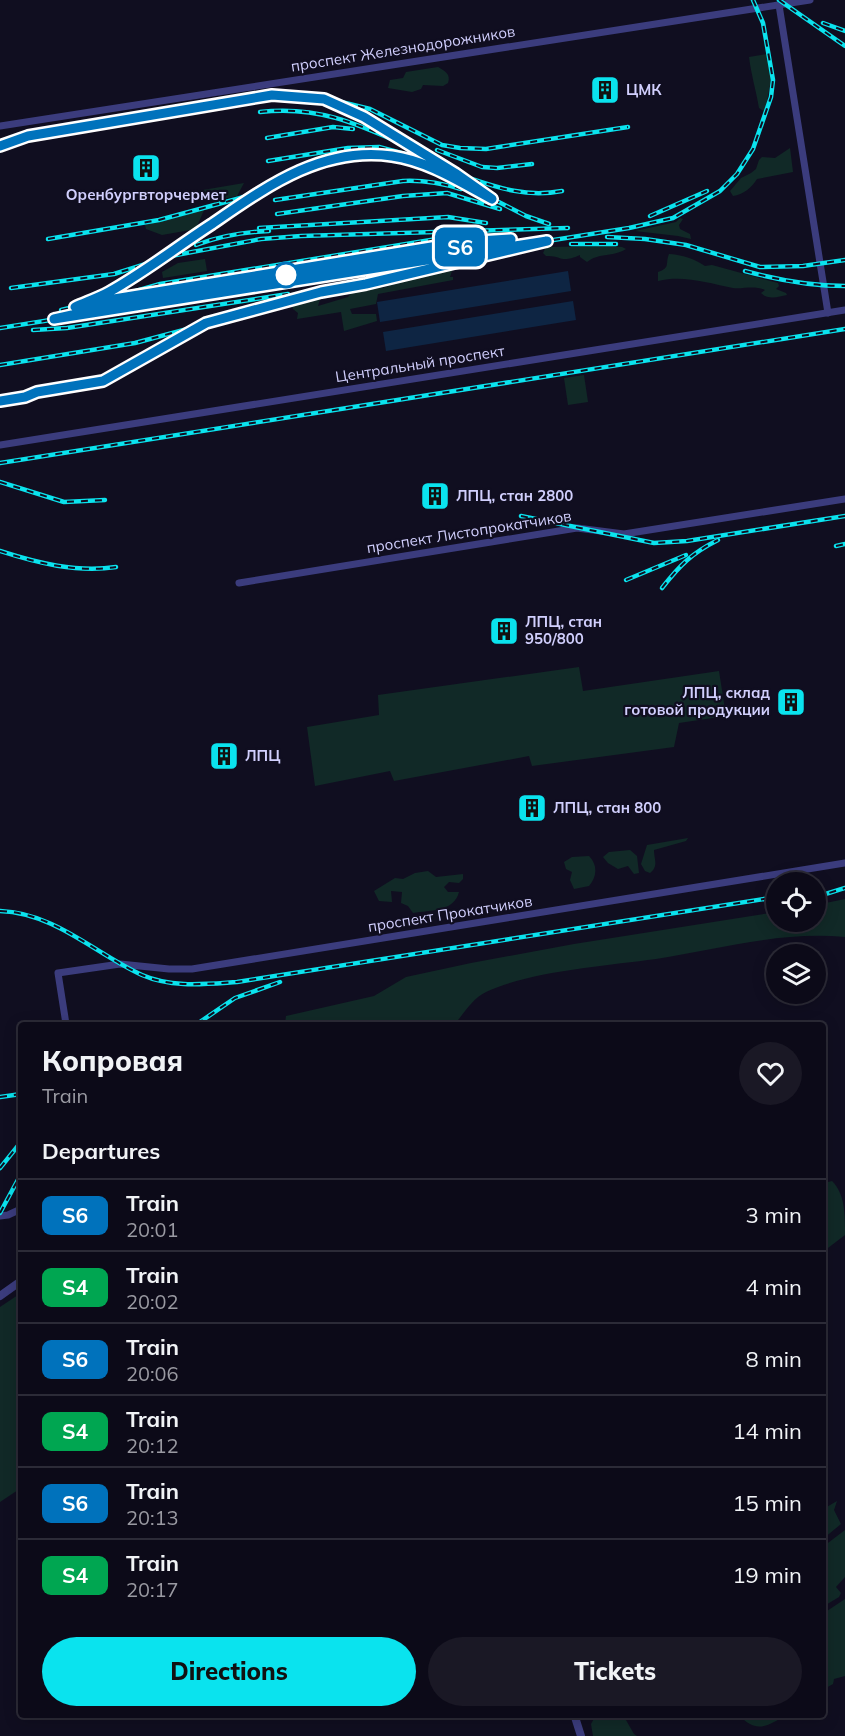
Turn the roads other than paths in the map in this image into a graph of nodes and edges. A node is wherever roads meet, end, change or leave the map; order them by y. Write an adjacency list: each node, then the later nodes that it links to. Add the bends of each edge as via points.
1 (810, 0): 2 (street, проспект Железнодорожников)
2 (779, 5): 3 (street, проспект Железнодорожников); 5 (street)
3 (0, 126)
4 (845, 310): 5 (street, Центральный проспект)
5 (828, 313): 6 (street, Центральный проспект)
6 (0, 446)
7 (845, 499): 8 (street, проспект Листопрокатчиков, via 624,534 577,528)
8 (239, 583)
9 (845, 863): 10 (street, проспект Прокатчиков, via 192,969 120,964 58,973)
10 (66, 1022)
11 (18, 1210): 12 (street)
12 (0, 1216)
13 (18, 1283): 14 (street)
14 (0, 1296)
15 (575, 1718): 16 (street)
16 (581, 1736)

